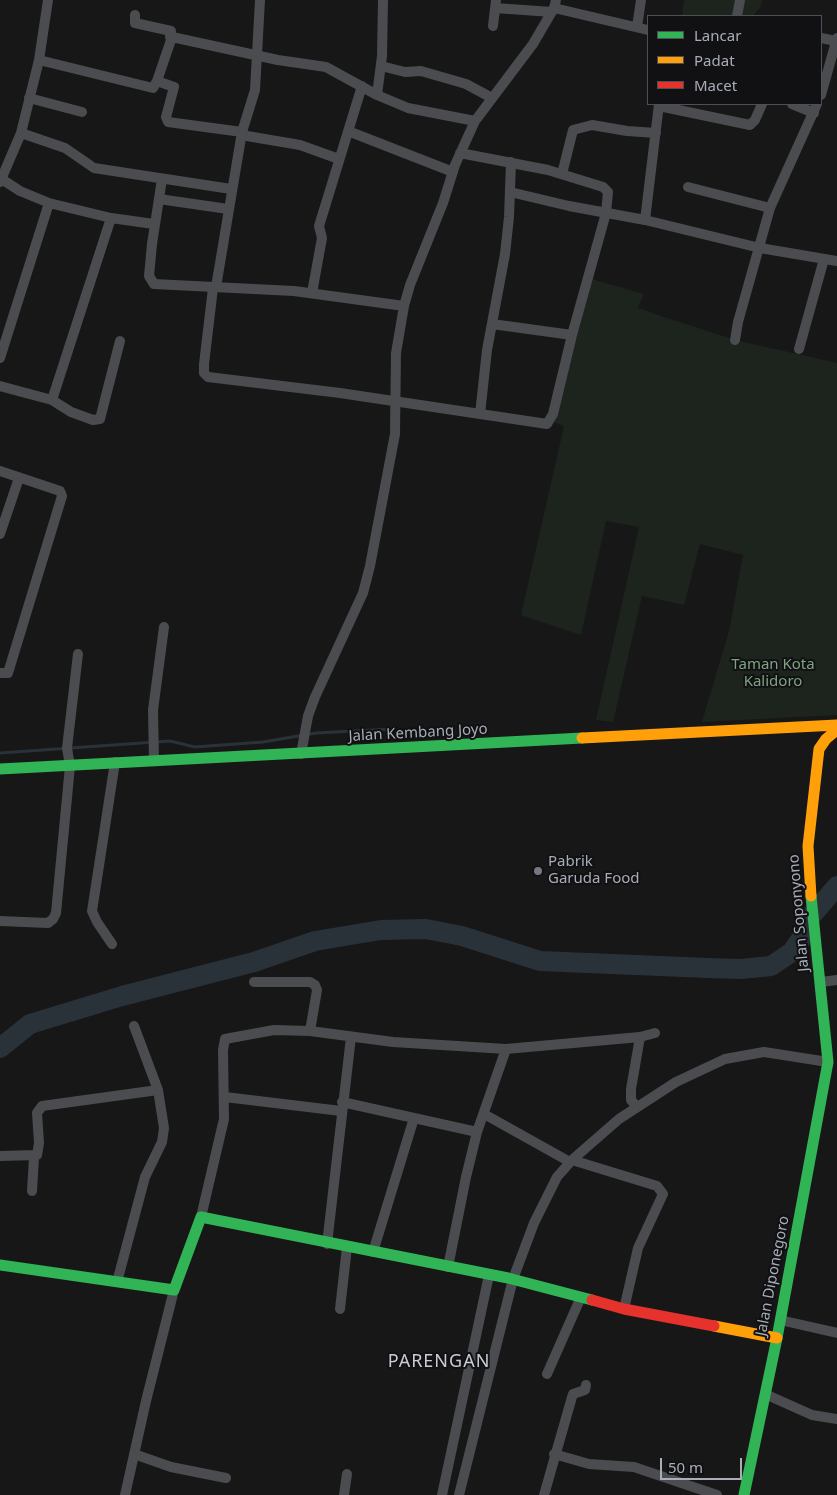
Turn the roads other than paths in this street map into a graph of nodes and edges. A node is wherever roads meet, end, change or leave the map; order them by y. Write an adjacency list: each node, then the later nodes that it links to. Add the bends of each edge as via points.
1 (48, 0): 17 (street)
2 (260, 0): 16 (street)
3 (382, 0): 18 (street)
4 (641, 0): 11 (street)
5 (740, 0): 9 (street)
6 (496, 4): 7 (street); 10 (street)
7 (554, 7): 11 (street); 24 (street, via 533,44)
8 (135, 15): 13 (street, via 135,23 171,31)
9 (737, 15)
10 (493, 26)
11 (637, 27): 12 (street)
12 (647, 30)
13 (170, 37): 16 (street); 19 (street)
14 (822, 38): 15 (street)
15 (837, 39): 21 (street)
16 (258, 54): 20 (street, via 326,67); 34 (street, via 254,90)
17 (39, 60): 19 (street, via 146,88 152,88); 23 (street)
18 (381, 66): 22 (street); 24 (street, via 428,73 466,84)
19 (158, 81): 34 (street, via 174,87 166,117 168,122)
20 (362, 86): 22 (street); 31 (street)
21 (822, 92)
22 (377, 95): 30 (street, via 408,108)
23 (29, 98): 29 (street); 32 (street)
24 (492, 98): 30 (street)
25 (659, 105): 26 (street, via 750,125); 33 (street)
26 (762, 105)
27 (798, 105): 28 (street)
28 (816, 108): 47 (street)
29 (82, 112)
30 (475, 121): 35 (street)
31 (348, 131): 36 (street); 38 (street)
32 (21, 133): 40 (street); 41 (street, via 70,151 94,168)
33 (656, 133): 39 (street, via 592,125 573,130); 51 (street)
34 (242, 134): 36 (street, via 300,145); 43 (street)
35 (460, 153): 37 (street); 38 (street)
36 (339, 159): 57 (street, via 319,226 322,238)
37 (511, 162): 39 (street); 44 (street)
38 (452, 172): 58 (street)
39 (562, 174): 49 (street, via 603,187 608,192)
40 (0, 179): 46 (street)
41 (162, 179): 43 (street); 45 (street)
42 (688, 187): 47 (street)
43 (231, 189): 48 (street)
44 (510, 192): 49 (street); 59 (street, via 505,254)
45 (158, 199): 48 (street); 52 (street)
46 (49, 203): 50 (street); 64 (street)
47 (770, 208): 53 (street)
48 (228, 209): 56 (street)
49 (606, 213): 51 (street); 60 (street)
50 (111, 218): 52 (street); 66 (street)
51 (645, 220): 53 (street)
52 (154, 224): 56 (street, via 151,281 157,285)
53 (760, 248): 54 (street); 61 (street)
54 (824, 259): 55 (street); 63 (street)
55 (837, 261)
56 (214, 287): 57 (street); 67 (street, via 204,364 206,376)
57 (312, 293): 58 (street)
58 (404, 306): 67 (street, via 396,353)
59 (492, 324): 60 (street); 68 (street)
60 (572, 335): 68 (street, via 553,414 547,424)
61 (735, 340)
62 (120, 342): 66 (street, via 100,419 71,412)
63 (798, 349)
64 (0, 358)
65 (0, 386): 66 (street)
66 (52, 400)
67 (395, 402): 68 (street); 78 (street, via 393,442 363,593 315,697)
68 (480, 414)
69 (0, 471): 70 (street)
70 (19, 478): 71 (street); 74 (street, via 60,491 62,498 8,673)
71 (0, 534)
72 (164, 627): 79 (street, via 152,710)
73 (78, 654): 82 (street, via 67,748)
74 (0, 673)
75 (837, 725): 76 (main road, Jalan Kembang Joyo)
76 (780, 728): 78 (main road, Jalan Kembang Joyo); 81 (main road, via 809,742)
77 (837, 730): 81 (main road, via 819,749)
78 (301, 754): 79 (main road, Jalan Kembang Joyo)
79 (154, 760): 80 (main road, Jalan Kembang Joyo)
80 (115, 762): 82 (main road, Jalan Kembang Joyo); 85 (street, via 92,911)
81 (816, 762): 88 (main road, Jalan Soponyono, via 808,846)
82 (70, 766): 83 (main road, Jalan Kembang Joyo); 84 (street, via 57,906 53,919 39,924)
83 (0, 769)
84 (0, 921)
85 (112, 944)
86 (837, 980): 88 (street)
87 (254, 982): 90 (street, via 310,982 315,985 317,990)
88 (821, 982): 95 (main road, Jalan Soponyono)
89 (134, 1026): 96 (street)
90 (310, 1031): 92 (street); 97 (street, via 274,1030 226,1040)
91 (655, 1034): 93 (street)
92 (351, 1037): 94 (street); 98 (street)
93 (640, 1037): 94 (street); 99 (street, via 631,1089 632,1100)
94 (506, 1049): 100 (street)
95 (833, 1063): 99 (street, via 764,1052 743,1054 676,1082); 120 (main road, Jalan Diponegoro)
96 (158, 1090): 104 (street, via 42,1106 37,1113 39,1151); 115 (street, via 164,1128 162,1142 145,1176)
97 (225, 1097): 98 (street); 107 (street, via 224,1119)
98 (342, 1106): 101 (street); 108 (street)
99 (637, 1107): 105 (street)
100 (484, 1114): 102 (street); 105 (street)
101 (414, 1118): 102 (street); 110 (street)
102 (477, 1132): 112 (street)
103 (0, 1156): 104 (street)
104 (34, 1157): 106 (street)
105 (571, 1161): 114 (street, via 557,1178 534,1223); 119 (street, via 657,1186 663,1194 638,1248)
106 (32, 1191)
107 (201, 1217): 108 (main road); 116 (main road)
108 (327, 1244): 109 (main road)
109 (347, 1247): 110 (main road); 118 (street)
110 (373, 1252): 112 (main road)
111 (0, 1265): 115 (main road)
112 (448, 1267): 113 (main road)
113 (488, 1275): 114 (main road); 133 (street)
114 (512, 1279): 117 (main road); 134 (street)
115 (117, 1282): 116 (main road)
116 (174, 1290): 127 (street)
117 (581, 1297): 119 (main road); 123 (street)
118 (340, 1309)
119 (624, 1309): 122 (main road)
120 (780, 1320): 121 (street); 122 (main road, Jalan Diponegoro)
121 (837, 1333)
122 (777, 1338): 125 (main road, Jalan Diponegoro)
123 (547, 1374)
124 (586, 1385): 128 (street, via 583,1391 573,1394)
125 (765, 1394): 126 (street, via 812,1415); 137 (main road, Jalan Diponegoro)
126 (837, 1419)
127 (134, 1454): 130 (street, via 171,1467); 131 (street)
128 (554, 1454): 135 (street); 136 (street, via 589,1464 634,1467)
129 (347, 1474): 132 (street)
130 (226, 1478)
131 (125, 1495)
132 (344, 1495)
133 (442, 1495)
134 (459, 1495)
135 (544, 1495)
136 (717, 1495)
137 (744, 1495)

